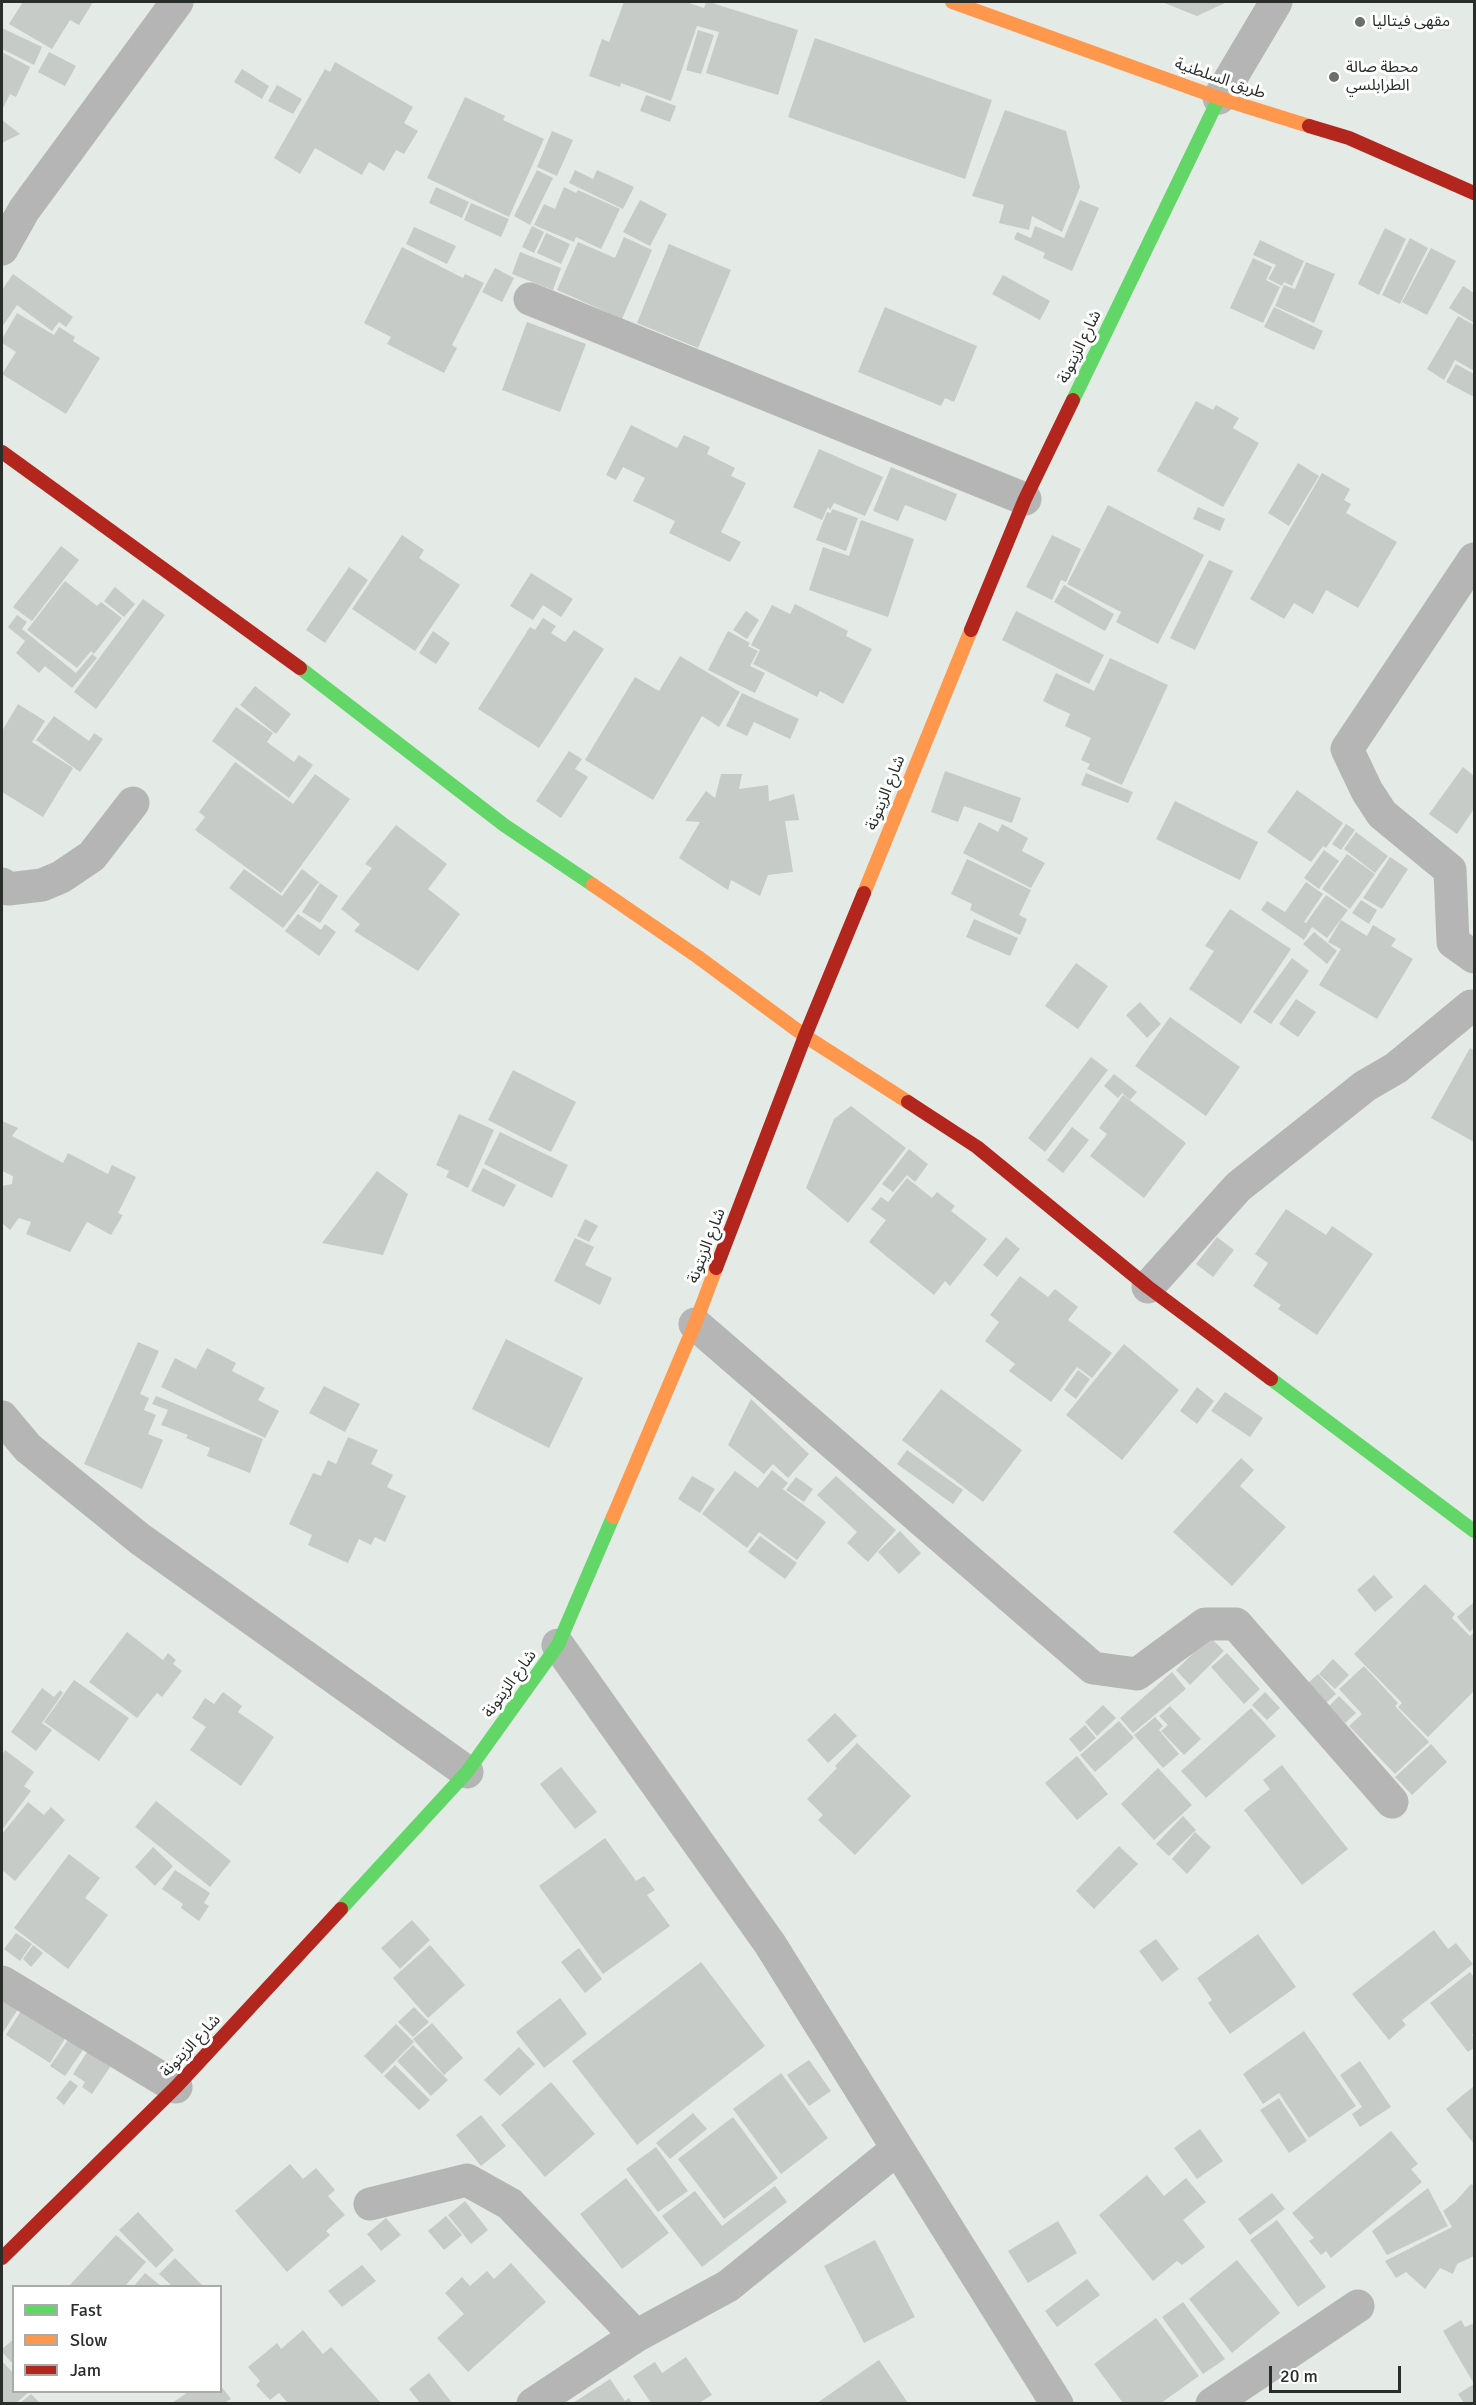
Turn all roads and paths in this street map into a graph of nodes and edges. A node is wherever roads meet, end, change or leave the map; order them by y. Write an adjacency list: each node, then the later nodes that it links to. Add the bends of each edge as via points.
1 (177, 2): 6 (street)
2 (952, 2): 4 (street, طريق السلطنية)
3 (1276, 2): 4 (street)
4 (1219, 98): 5 (street, طريق السلطنية, via 1349,138); 10 (street, شارع الزيتونة)
5 (1474, 193)
6 (13, 205): 7 (street)
7 (2, 249)
8 (530, 299): 10 (street)
9 (2, 452): 16 (street, via 265,641 504,825 698,957)
10 (1025, 499): 16 (street, شارع الزيتونة)
11 (1474, 559): 14 (street, via 1347,749 1382,814 1450,870 1453,942)
12 (133, 803): 13 (street, via 92,856 61,877 42,885 8,889)
13 (2, 884)
14 (1474, 957)
15 (1471, 1006): 17 (street, via 1238,1187)
16 (805, 1036): 17 (street, via 977,1147); 18 (street, شارع الزيتونة)
17 (1148, 1287): 20 (street)
18 (695, 1324): 21 (street, شارع الزيتونة); 23 (street, via 1093,1668 1137,1674 1205,1624 1236,1624)
19 (2, 1417): 22 (street, via 28,1448 140,1539)
20 (1474, 1531)
21 (558, 1645): 22 (street, شارع الزيتونة); 26 (street, via 770,1944)
22 (467, 1772): 25 (street, شارع الزيتونة)
23 (1392, 1803)
24 (2, 1982): 25 (street)
25 (176, 2087): 28 (street, شارع الزيتونة)
26 (897, 2150): 30 (street, via 728,2286); 32 (street)
27 (370, 2204): 30 (street, via 467,2180 510,2204)
28 (2, 2258)
29 (1358, 2306): 33 (street)
30 (636, 2336): 31 (street)
31 (533, 2403)
32 (1057, 2403)
33 (1212, 2403)

